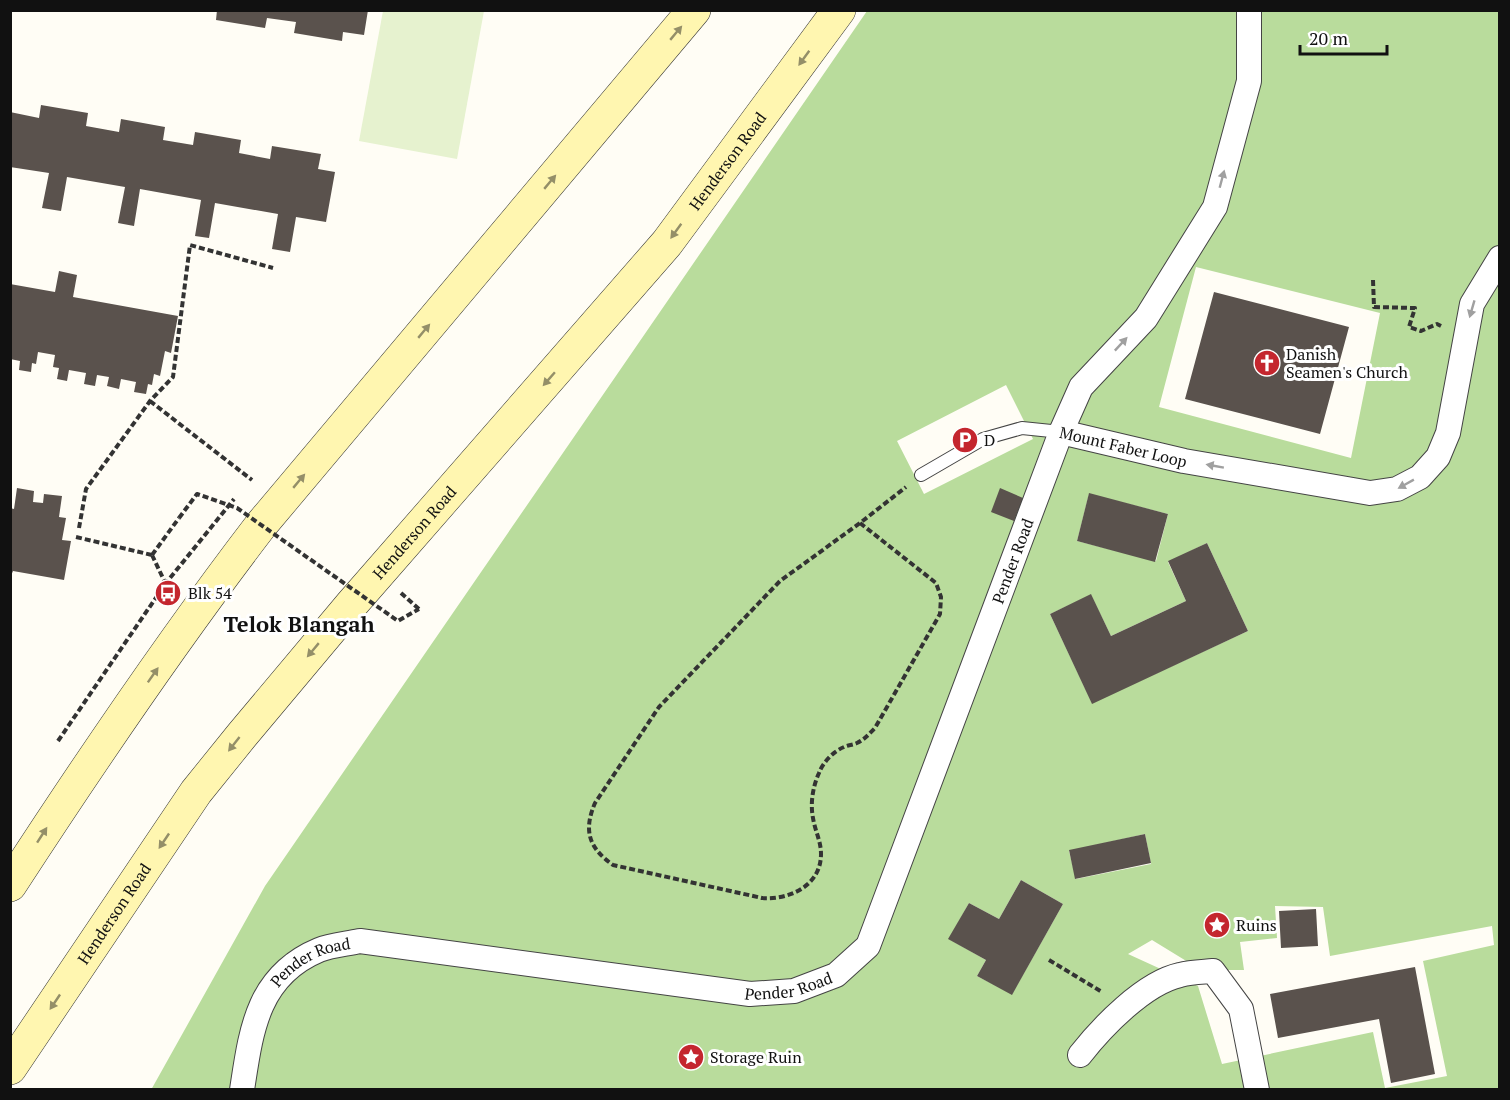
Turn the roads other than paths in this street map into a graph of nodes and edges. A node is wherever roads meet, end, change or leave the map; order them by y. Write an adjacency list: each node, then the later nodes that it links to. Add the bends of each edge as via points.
1 (693, 10): 7 (main road, one-way to 1, via 72,790 261,525)
2 (839, 10): 9 (main road, Henderson Road, one-way to 9, via 667,243 351,605 209,776)
3 (1249, 10): 5 (street, Mount Faber Loop, one-way to 3, via 1081,387 1146,318 1215,207 1249,81)
4 (1500, 258): 5 (street, Mount Faber Loop, one-way to 5, via 1473,304 1448,433 1438,457 1420,477 1397,489 1370,494 1184,460)
5 (1061, 432): 6 (lane, via 1022,428 983,439); 10 (street, Pender Road, via 868,945 836,975 794,991 750,994 360,941 319,950 285,971 261,1003 249,1043)
6 (921, 474)
7 (10, 885)
8 (1080, 1055): 11 (street, via 1099,1031 1145,992 1179,975 1213,971 1241,1009)
9 (10, 1068)
10 (242, 1089)
11 (1257, 1089)

